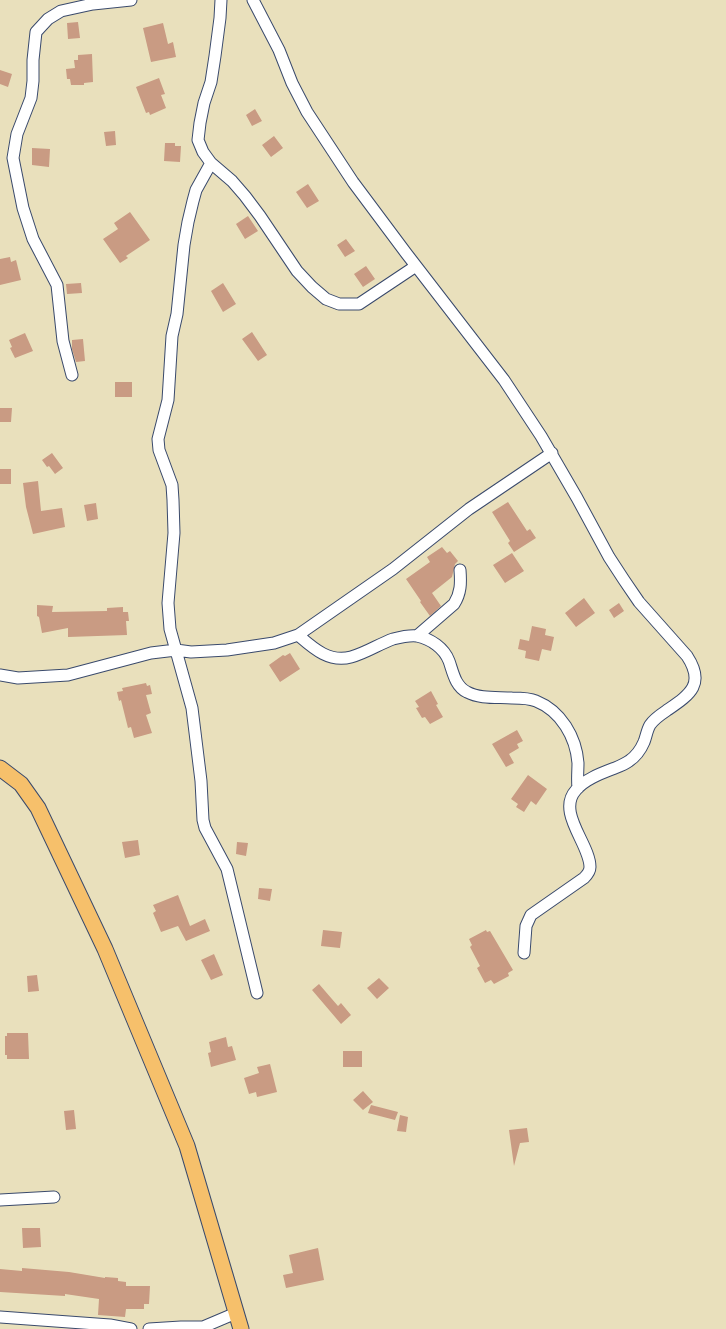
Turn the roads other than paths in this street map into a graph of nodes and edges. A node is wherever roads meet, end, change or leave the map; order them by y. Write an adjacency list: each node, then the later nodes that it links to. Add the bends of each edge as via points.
1 (131, 0): 6 (street, via 61,11 48,19 36,32 31,98 17,134 13,158 23,208 33,240 57,285 63,341)
2 (221, 0): 4 (street, via 211,82 204,103 198,140)
3 (252, 0): 5 (street, via 279,50 307,112 354,182)
4 (211, 163): 5 (street, via 245,196 297,271 326,299 339,304 359,304); 11 (street, via 196,190 188,222 172,336 168,400 158,440 159,450 172,485 174,533 168,603 170,629)
5 (416, 266): 7 (street, via 504,380)
6 (72, 375)
7 (552, 453): 9 (street, via 470,509 393,569); 14 (street, via 616,568 639,602 688,656 696,675 689,694 656,718 650,725 644,742 628,762)
8 (460, 570): 10 (street, via 461,587 458,598)
9 (298, 635): 10 (street, via 330,658 351,657 388,641); 11 (street, via 274,643 227,650)
10 (417, 636): 14 (street, via 439,646 446,655 459,685 466,692 480,696 530,699 559,716 571,736 575,750)
11 (176, 650): 12 (street, via 151,652 68,675 18,678); 16 (street, via 194,720 203,820 227,869)
12 (0, 675)
13 (0, 768): 19 (main road, via 21,784 38,808 105,949 187,1146)
14 (578, 788): 15 (street, via 570,801 570,809 590,866 589,872 531,915 526,926)
15 (524, 953)
16 (257, 993)
17 (54, 1197): 18 (street)
18 (0, 1200)
19 (236, 1313): 21 (street); 24 (main road)
20 (0, 1317): 22 (street, via 110,1325)
21 (204, 1328): 23 (street)
22 (131, 1329)
23 (149, 1329)
24 (241, 1329)

